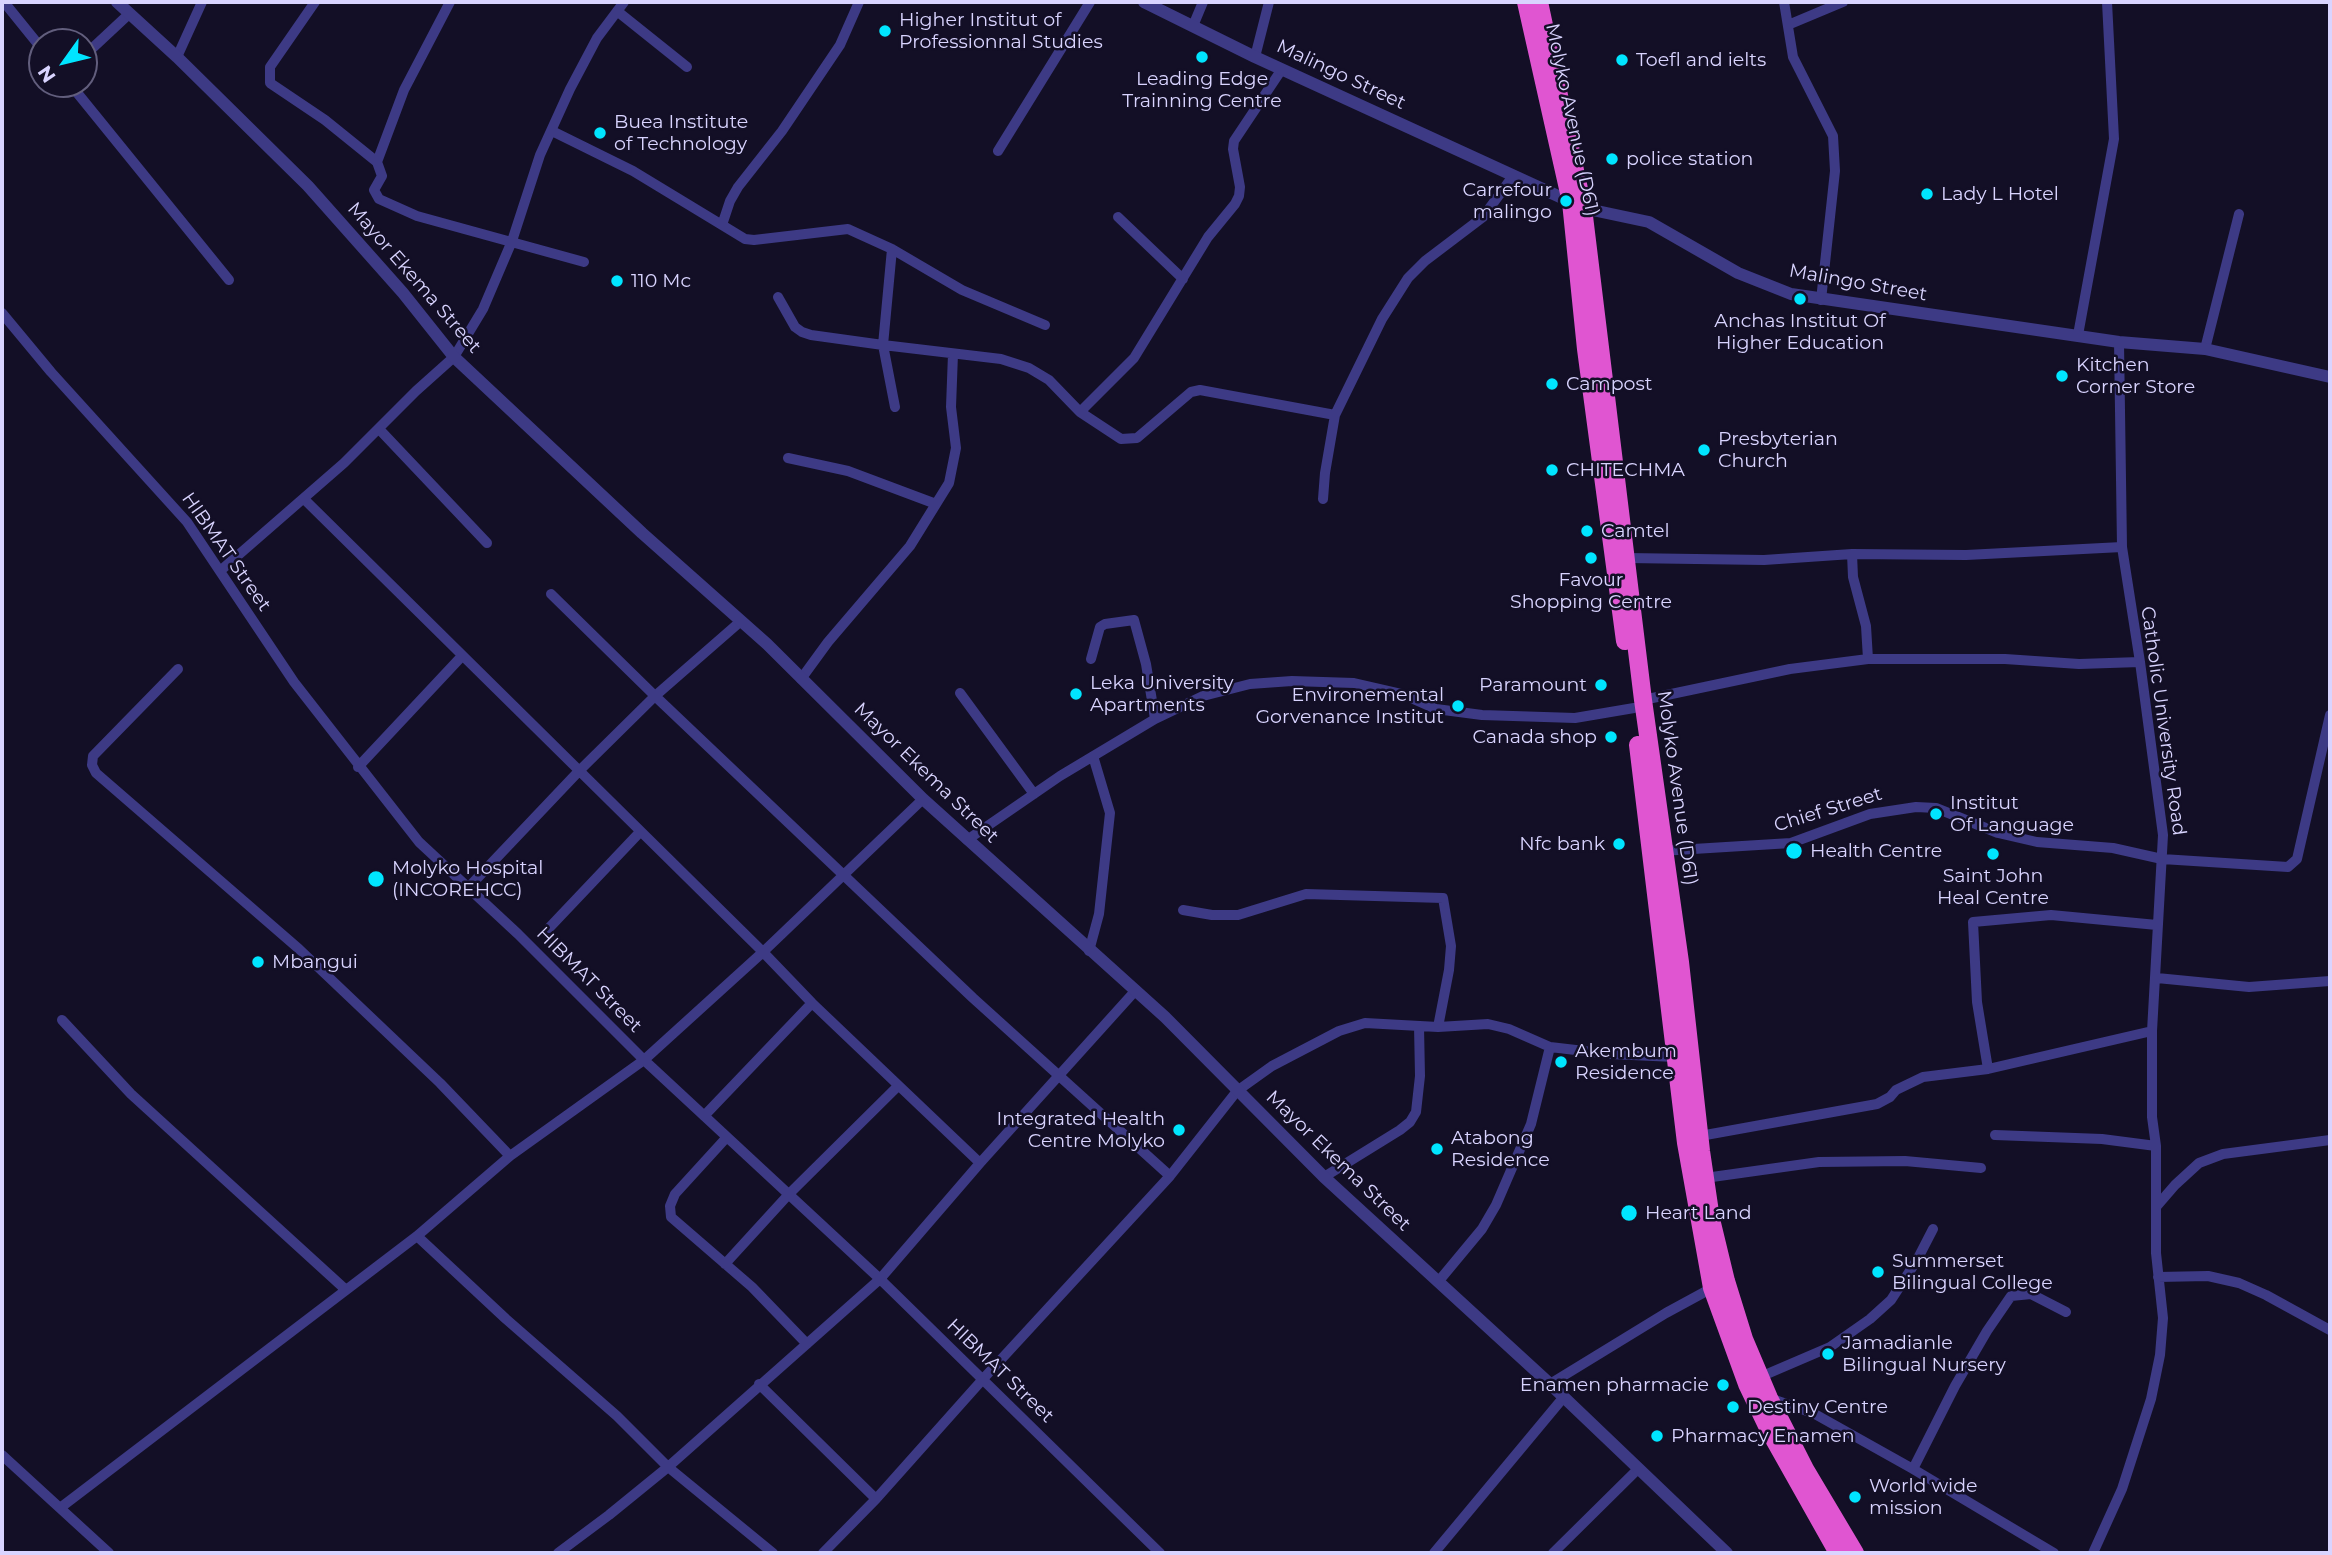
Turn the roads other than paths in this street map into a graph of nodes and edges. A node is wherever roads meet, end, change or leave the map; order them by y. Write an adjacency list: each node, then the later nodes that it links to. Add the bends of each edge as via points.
1 (4, 2): 20 (street)
2 (117, 2): 17 (street, Mayor Ekema Street)
3 (202, 2): 22 (street)
4 (315, 2): 29 (street, via 270,67 270,83)
5 (450, 2): 29 (street, via 404,90)
6 (859, 2): 34 (street, via 840,45 738,187)
7 (1090, 2): 28 (street)
8 (1144, 2): 19 (street, Malingo Street)
9 (1203, 2): 19 (street)
10 (1269, 2): 23 (street)
11 (1525, 2): 31 (highway, Molyko Avenue (D61))
12 (1539, 2): 31 (highway, Molyko Avenue (D61))
13 (1784, 2): 18 (street)
14 (1843, 2): 18 (street)
15 (2107, 2): 44 (street, via 2114,139)
16 (621, 6): 24 (street); 27 (street, via 597,38)
17 (129, 14): 21 (street); 22 (street, Mayor Ekema Street)
18 (1788, 25): 41 (street, via 1793,57 1833,136 1835,171)
19 (1193, 26): 23 (street, Malingo Street)
20 (28, 32)
21 (98, 43)
22 (177, 57): 49 (street, Mayor Ekema Street, via 309,186)
23 (1255, 57): 25 (street, Malingo Street)
24 (687, 67)
25 (1282, 69): 30 (street, Malingo Street); 38 (street, via 1234,141 1239,196)
26 (82, 98): 39 (street)
27 (552, 131): 34 (street, via 633,171); 35 (street)
28 (998, 150)
29 (377, 162): 35 (street, via 382,176 374,190 379,199 418,216)
30 (1513, 176): 31 (street, Malingo Street); 53 (street, via 1483,217 1408,278 1382,319)
31 (1577, 205): 41 (street, Malingo Street, via 1649,222 1738,273 1791,294); 62 (highway, Molyko Avenue (D61)); 74 (highway, Molyko Avenue (D61), via 1594,415)
32 (2239, 214): 47 (street)
33 (1118, 218): 38 (street)
34 (722, 225): 36 (street, via 754,240 848,229)
35 (512, 241): 37 (street); 49 (street, via 483,309)
36 (892, 249): 43 (street, via 962,290); 46 (street)
37 (584, 262)
38 (1183, 279): 52 (street, via 1134,358)
39 (229, 280)
40 (778, 297): 46 (street, via 802,332)
41 (1821, 300): 44 (street, Malingo Street)
42 (2, 313): 63 (street, HIBMAT Street, via 187,522)
43 (1045, 325)
44 (2078, 335): 45 (street, Malingo Street)
45 (2119, 342): 47 (street, Malingo Street); 60 (street, Catholic University Road)
46 (883, 345): 48 (street); 51 (street)
47 (2204, 349): 50 (street, Malingo Street)
48 (953, 354): 52 (street, via 1001,359 1029,368 1049,380); 58 (street, via 951,407 956,448 949,483)
49 (454, 357): 54 (street); 65 (street, Mayor Ekema Street)
50 (2330, 377)
51 (895, 407)
52 (1080, 412): 53 (street, via 1121,439 1137,438 1199,390)
53 (1335, 415): 57 (street)
54 (379, 429): 56 (street); 59 (street)
55 (788, 458): 58 (street, via 848,471)
56 (304, 499): 63 (street); 66 (street)
57 (1324, 499)
58 (936, 504): 71 (street, via 910,546)
59 (487, 543)
60 (2122, 547): 61 (street, via 1966,555); 69 (street, Catholic University Road)
61 (1853, 554): 62 (street, via 1764,560); 68 (street)
62 (1627, 558): 74 (highway, Molyko Avenue (D61))
63 (220, 571): 78 (street, HIBMAT Street, via 294,682)
64 (551, 593): 73 (street)
65 (741, 621): 71 (street, Mayor Ekema Street); 73 (street)
66 (463, 656): 78 (street); 79 (street)
67 (1091, 659): 76 (street, via 1100,627 1134,620)
68 (1868, 659): 69 (street); 74 (street, via 1790,669)
69 (2140, 663): 85 (street, Catholic University Road, via 2163,835)
70 (178, 669): 114 (street, via 93,756 96,773 299,949)
71 (801, 679): 81 (street, Mayor Ekema Street)
72 (960, 693): 80 (street)
73 (655, 696): 79 (street); 86 (street)
74 (1639, 704): 76 (street, via 1575,718 1482,715 1436,709 1402,694 1354,682 1292,681 1219,690); 84 (highway, Molyko Avenue (D61))
75 (2330, 715): 85 (street, Chief Street, via 2294,864)
76 (1155, 719): 77 (street)
77 (1093, 756): 80 (street); 91 (street, via 1110,813 1099,914)
78 (359, 767): 87 (street, HIBMAT Street, via 419,842)
79 (578, 772): 82 (street); 87 (street)
80 (1034, 794): 83 (street)
81 (923, 799): 83 (street, Mayor Ekema Street); 86 (street)
82 (640, 832): 90 (street); 92 (street)
83 (967, 840): 91 (street, Mayor Ekema Street)
84 (1658, 851): 85 (street, Chief Street, via 1791,844 1870,814 1916,807 1936,808 1998,833 2037,842 2113,848); 102 (highway, Molyko Avenue (D61)); 110 (highway, Molyko Avenue (D61), via 1680,962)
85 (2162, 859): 89 (street, Catholic University Road)
86 (842, 875): 92 (street); 105 (street)
87 (467, 889): 103 (street, HIBMAT Street)
88 (1183, 910): 99 (street, via 1238,915 1306,894 1443,898 1451,946)
89 (2157, 925): 93 (street, Catholic University Road); 104 (street, via 2051,915 1973,922 1977,1002)
90 (549, 928)
91 (1089, 950): 95 (street, Mayor Ekema Street)
92 (763, 952): 96 (street); 103 (street)
93 (2157, 978): 94 (street, via 2249,987); 100 (street, Catholic University Road)
94 (2330, 981)
95 (1136, 990): 105 (street); 107 (street, Mayor Ekema Street)
96 (812, 1003): 106 (street); 108 (street)
97 (62, 1020): 129 (street, via 131,1094)
98 (1419, 1026): 99 (street); 107 (street, via 1365,1023 1339,1031 1272,1066); 118 (street, via 1416,1112 1400,1130)
99 (1438, 1027): 101 (street, via 1488,1024)
100 (2152, 1031): 104 (street); 113 (street, Catholic University Road)
101 (1550, 1046): 102 (street); 127 (street, via 1531,1124 1496,1205)
102 (1675, 1057): 128 (highway, Molyko Avenue (D61), via 1691,1180)
103 (644, 1060): 108 (street, HIBMAT Street); 114 (street)
104 (1988, 1069): 110 (street, via 1923,1077 1877,1104)
105 (1058, 1075): 115 (street); 117 (street)
106 (898, 1086): 115 (street); 120 (street)
107 (1237, 1091): 117 (street); 118 (street, Mayor Ekema Street)
108 (704, 1116): 111 (street, HIBMAT Street)
109 (1995, 1135): 113 (street)
110 (1700, 1136): 119 (highway, Molyko Avenue (D61))
111 (727, 1137): 120 (street, HIBMAT Street); 124 (street, via 675,1194 670,1206 671,1217)
112 (2330, 1140): 121 (street, via 2223,1154 2199,1163)
113 (2155, 1146): 121 (street, Catholic University Road)
114 (510, 1156): 123 (street)
115 (980, 1163): 126 (street)
116 (1981, 1168): 119 (street, via 1905,1161 1819,1162)
117 (1170, 1176): 134 (street)
118 (1324, 1178): 127 (street, Mayor Ekema Street)
119 (1705, 1178): 133 (highway, Molyko Avenue (D61), via 1726,1281)
120 (789, 1194): 124 (street); 126 (street, HIBMAT Street)
121 (2156, 1207): 125 (street, Catholic University Road)
122 (1933, 1229): 133 (street, via 1891,1300 1870,1319 1830,1347)
123 (417, 1237): 129 (street); 140 (street)
124 (725, 1264): 132 (street)
125 (2158, 1277): 131 (street, via 2208,1276 2239,1283); 156 (street, Catholic University Road, via 2163,1332 2151,1399 2122,1489)
126 (880, 1279): 132 (street); 134 (street, HIBMAT Street)
127 (1438, 1282): 136 (street, Mayor Ekema Street)
128 (1712, 1288): 136 (street); 153 (highway, Molyko Avenue (D61), via 1747,1384)
129 (346, 1290): 144 (street)
130 (2066, 1312): 142 (street, via 2031,1294 2011,1296 1955,1386)
131 (2330, 1330)
132 (807, 1344): 135 (street)
133 (1760, 1377): 138 (highway, Molyko Avenue (D61))
134 (983, 1379): 143 (street); 149 (street, HIBMAT Street)
135 (759, 1384): 140 (street); 143 (street)
136 (1550, 1384): 137 (street, Mayor Ekema Street)
137 (1563, 1398): 141 (street, Mayor Ekema Street); 150 (street)
138 (1769, 1398): 142 (street, via 1813,1413); 154 (highway, Molyko Avenue (D61))
139 (2, 1455): 144 (street)
140 (668, 1467): 146 (street); 147 (street)
141 (1638, 1469): 151 (street); 152 (street, Mayor Ekema Street)
142 (1913, 1469): 155 (street)
143 (876, 1499): 148 (street)
144 (60, 1508): 145 (street)
145 (107, 1552)
146 (558, 1553)
147 (773, 1553)
148 (823, 1553)
149 (1160, 1553)
150 (1434, 1553)
151 (1553, 1553)
152 (1727, 1553)
153 (1838, 1553)
154 (1855, 1553)
155 (2054, 1553)
156 (2093, 1553)

